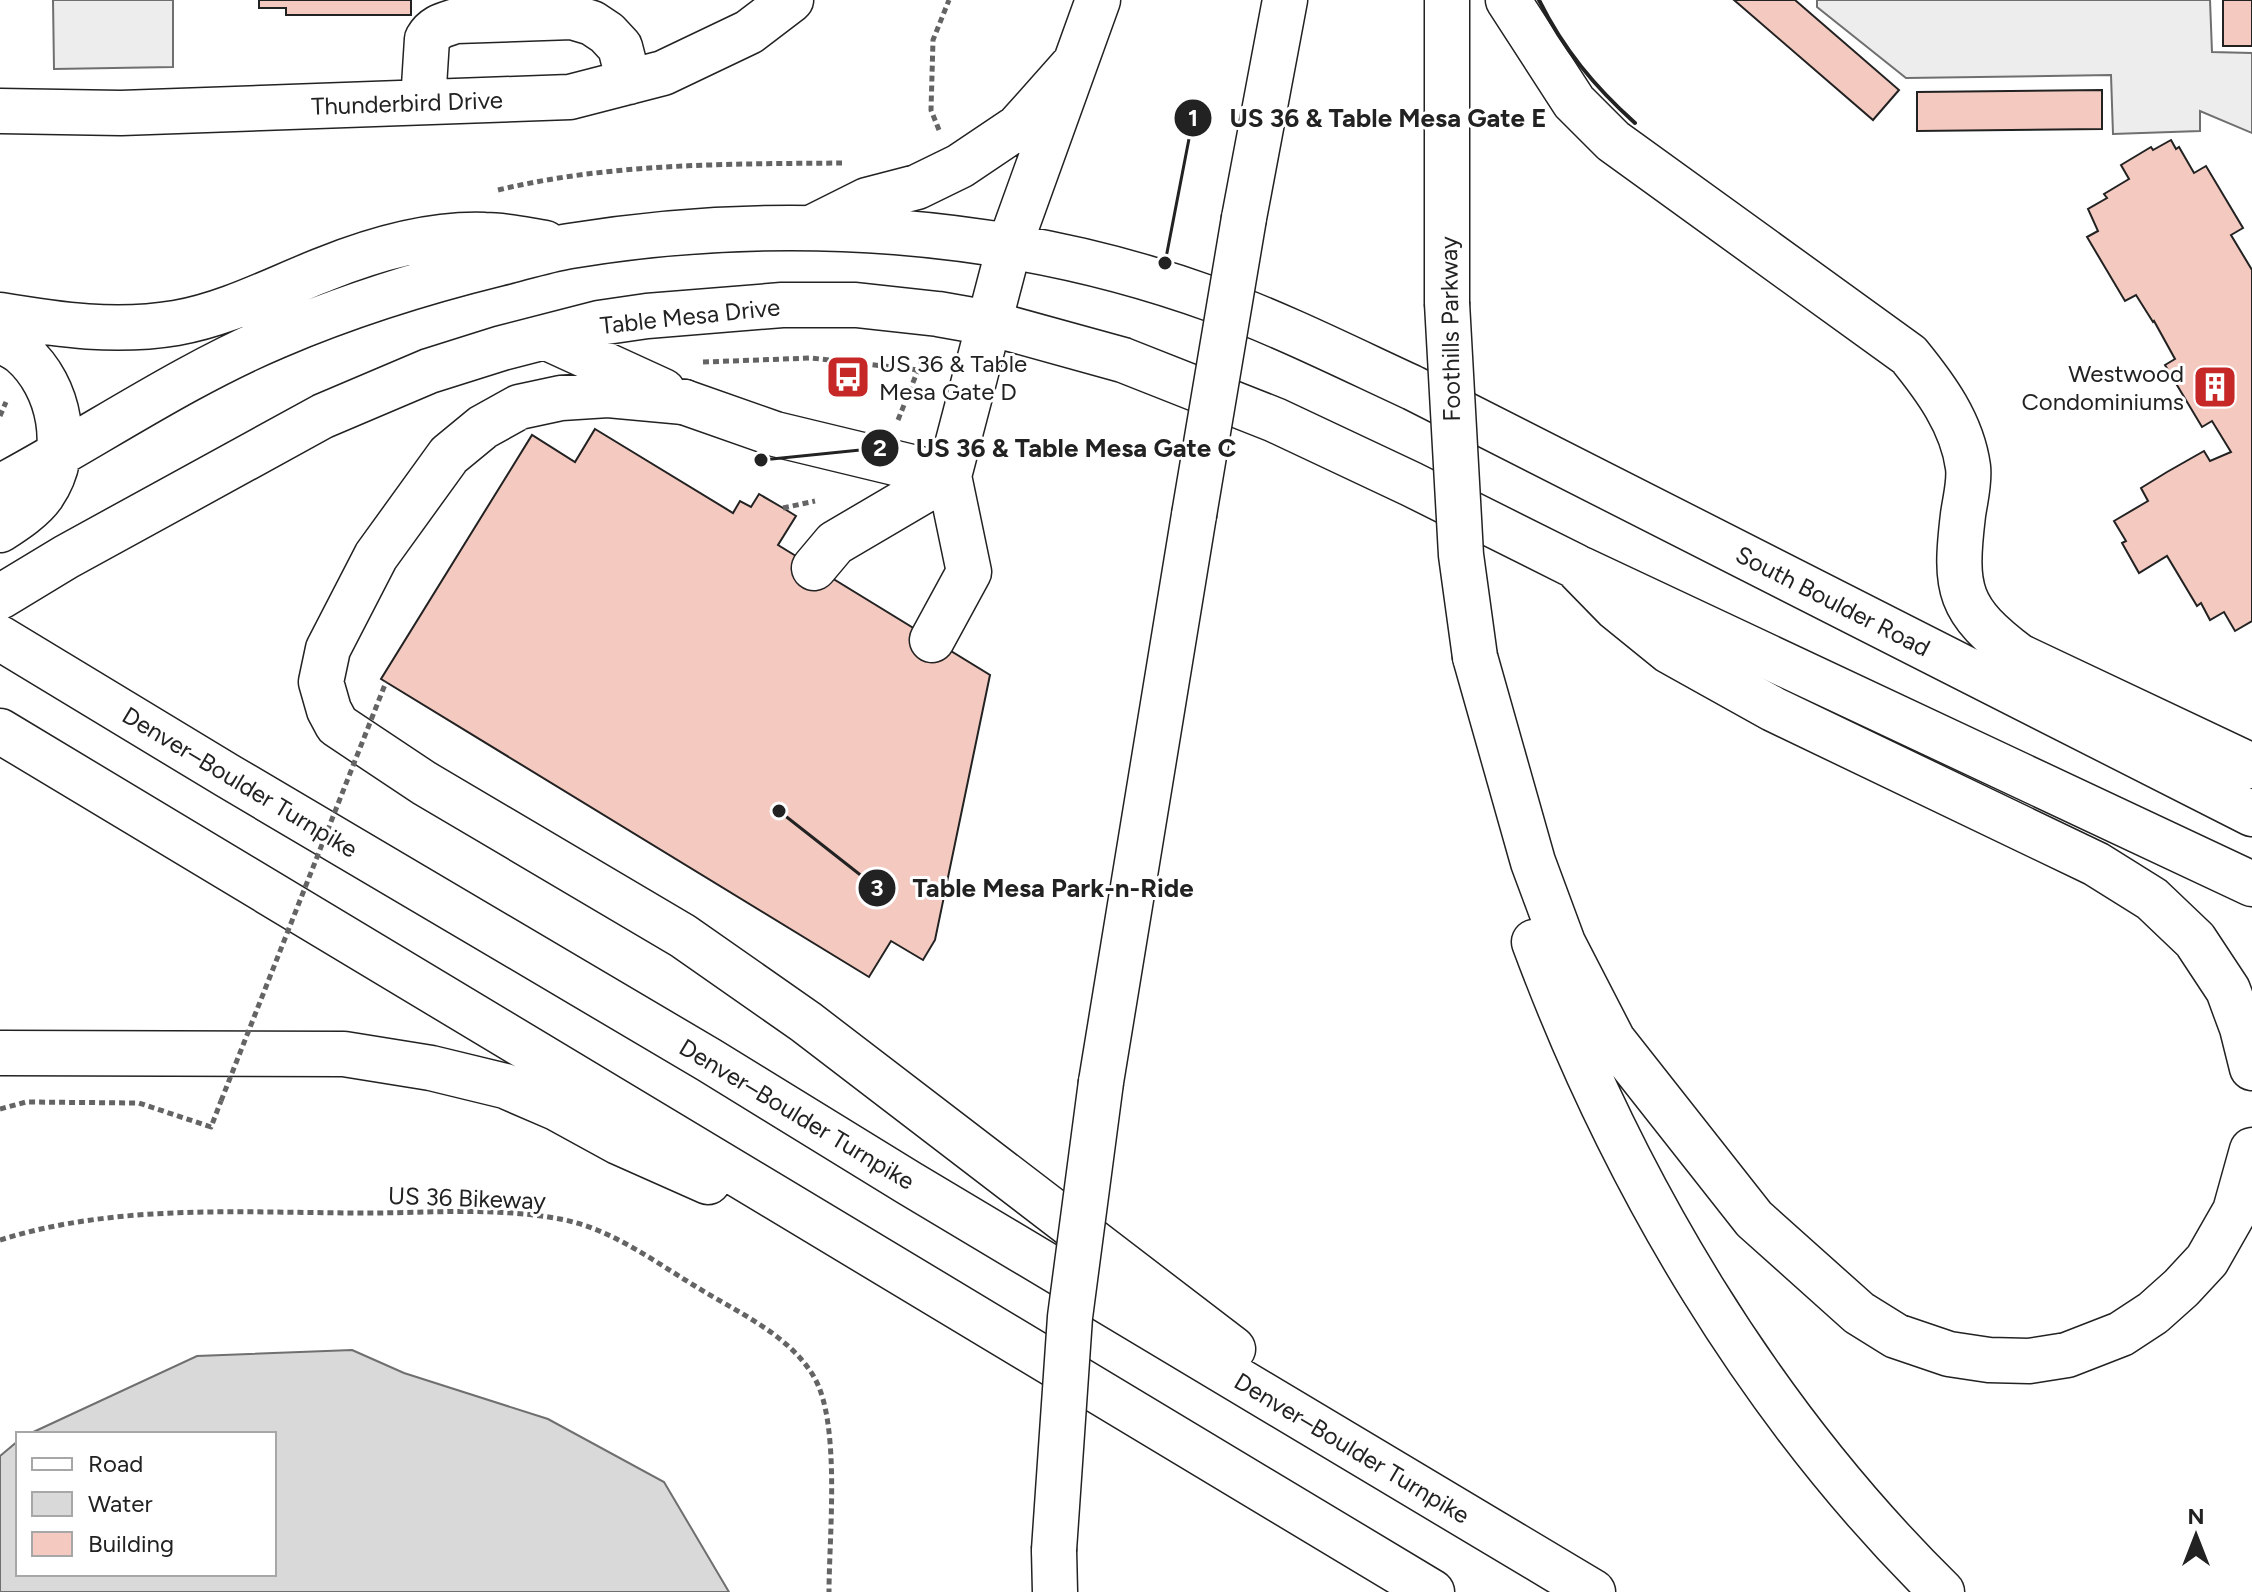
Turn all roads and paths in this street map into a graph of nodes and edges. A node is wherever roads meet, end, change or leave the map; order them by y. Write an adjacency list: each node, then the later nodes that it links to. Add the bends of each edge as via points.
1 (791, 0): 7 (main road, Thunderbird Drive, via 749,32 663,73)
2 (1098, 0): 6 (main road)
3 (1285, 0): 41 (main road, bridge, via 1101,1082 1070,1317)
4 (1447, 0): 26 (main road, Foothills Parkway, bridge, via 1447,303 1461,555)
5 (1508, 0): 29 (main road, via 1574,102 1613,141 1909,355 1938,391 1968,468 1959,550 1962,591 1968,609 1993,636 2019,656)
6 (1075, 63): 10 (main road, via 1018,127 960,166 917,187 867,200); 12 (main road)
7 (629, 82): 8 (main road, Thunderbird Drive, via 570,97); 8 (main road, via 620,47 592,23 572,17 456,21 441,25 427,39)
8 (423, 102): 9 (main road, Thunderbird Drive, via 121,113)
9 (0, 111)
10 (813, 227): 11 (main road, via 693,231); 12 (main road)
11 (568, 246): 13 (main road, via 485,235 415,240 238,305 179,323 131,329); 18 (main road, via 375,297 273,337)
12 (1009, 247): 14 (main road); 30 (main road, South Boulder Road, via 1128,273 1215,300 1413,388)
13 (0, 315)
14 (989, 323): 15 (main road, Table Mesa Drive, via 856,305 782,305 647,316); 19 (main road); 21 (main road, Table Mesa Drive, via 1123,360 1275,420)
15 (545, 337): 17 (main road); 23 (main road, Table Mesa Drive, via 429,371 359,399)
16 (0, 340): 18 (main road, via 21,352 44,380 58,412)
17 (684, 402): 19 (main road, via 775,434); 40 (main road, via 608,395 519,407 449,455 376,556 328,649 321,682 337,725 424,783 683,936 806,1022)
18 (59, 455): 20 (main road, via 43,494)
19 (949, 476): 22 (main road, via 835,543); 25 (main road, via 969,572)
20 (4, 513)
21 (1575, 566): 31 (main road); 34 (main road, via 1669,651 1773,709 2096,864 2152,899 2195,940 2216,969 2242,1028)
22 (814, 568)
23 (0, 597)
24 (0, 638): 40 (main road, Denver–Boulder Turnpike)
25 (932, 640)
26 (1475, 657): 37 (main road, via 1553,916 1613,1040 1754,1219 1859,1313 1896,1336 1949,1354 1989,1360 2067,1355 2121,1334 2153,1313 2207,1260 2235,1211); 45 (main road, via 1494,793 1514,880 1580,1058 1616,1136 1741,1348 1856,1499)
27 (386, 682): 36 (path, bridge, via 211,1127 139,1103 26,1102)
28 (0, 731): 39 (main road)
29 (2252, 766)
30 (2252, 814)
31 (2252, 884)
32 (0, 1053): 33 (main road)
33 (111, 1053): 35 (main road); 39 (main road, via 344,1054 505,1086)
34 (2252, 1068)
35 (0, 1075)
36 (0, 1109)
37 (2252, 1150)
38 (0, 1240): 42 (path, US 36 Bikeway, via 78,1220 170,1213 496,1213 590,1227 764,1328 813,1375 830,1434)
39 (874, 1256): 43 (main road)
40 (1392, 1471): 44 (main road, Denver–Boulder Turnpike)
41 (1054, 1571)
42 (829, 1592)
43 (1432, 1592)
44 (1593, 1592)
45 (1942, 1592)

